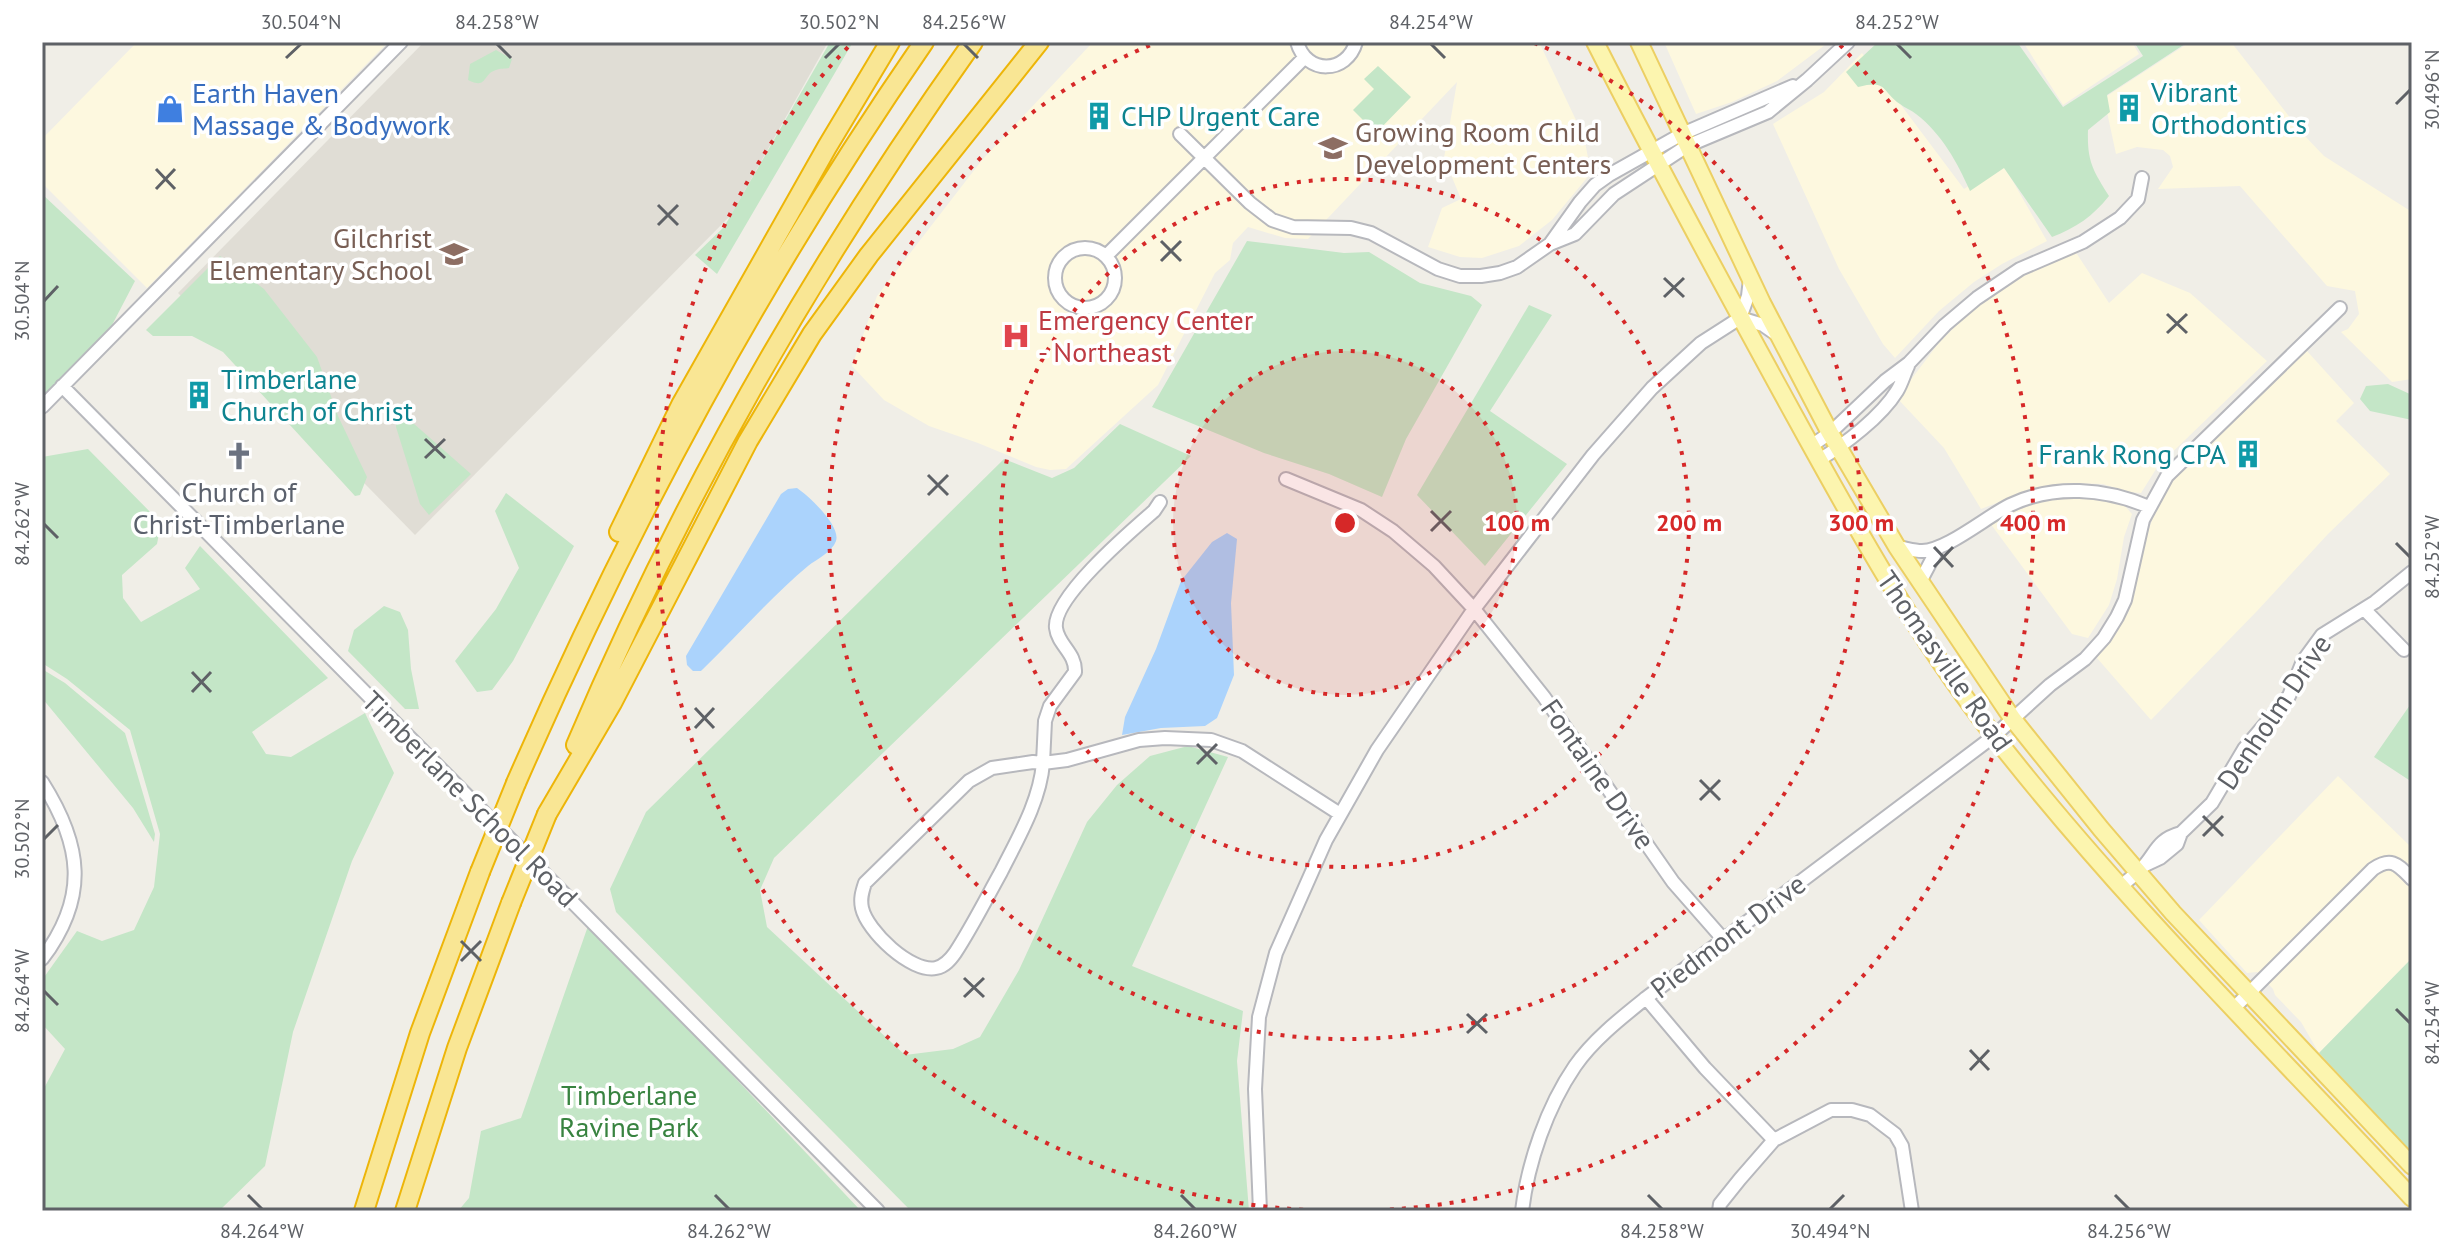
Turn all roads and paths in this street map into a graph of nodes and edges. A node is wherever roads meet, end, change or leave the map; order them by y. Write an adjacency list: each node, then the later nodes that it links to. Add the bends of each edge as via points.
1 (401, 42): 23 (street)
2 (890, 42): 38 (highway, via 662,442 607,561)
3 (924, 42): 38 (highway, via 830,184 721,365 622,552)
4 (973, 42): 43 (highway, via 849,228 708,470 585,723)
5 (1039, 42): 43 (highway, via 869,255 798,357)
6 (1297, 42): 11 (street)
7 (1356, 42): 11 (street, via 1351,55 1333,67 1316,66)
8 (1595, 42): 15 (main road, Thomasville Road)
9 (1639, 42): 13 (main road, Thomasville Road)
10 (1848, 42): 13 (street, via 1768,112)
11 (1304, 58): 14 (street)
12 (1180, 134): 14 (street)
13 (1685, 140): 15 (street); 19 (main road, Thomasville Road)
14 (1204, 158): 17 (street, via 1272,220 1293,227 1371,233 1460,276 1517,267); 18 (street)
15 (1655, 158): 17 (street, via 1575,234); 17 (street, via 1595,185); 21 (main road, Thomasville Road)
16 (2142, 178): 25 (street, via 2138,199 2120,218 2001,281 1952,319 1909,363 1897,391 1878,413)
17 (1550, 244)
18 (1106, 256): 18 (street, via 1084,247 1062,257 1054,275 1063,299 1083,309 1108,298 1115,278)
19 (1750, 279): 21 (street); 22 (main road, Thomasville Road)
20 (2340, 308): 29 (street, Piedmont Drive, via 2180,462)
21 (1740, 318): 22 (street); 26 (main road, Thomasville Road); 35 (street, via 1684,358 1641,399)
22 (1779, 337): 25 (main road, Thomasville Road)
23 (62, 386): 24 (street); 61 (street, Timberlane School Road)
24 (42, 407)
25 (1835, 440): 26 (street); 30 (main road, Thomasville Road)
26 (1815, 453): 34 (main road, Thomasville Road)
27 (1286, 479): 35 (street, Fontaine Drive, via 1375,518 1434,566)
28 (1160, 502): 41 (street, via 1062,606 1056,631 1074,659 1075,672 1050,706)
29 (2149, 507): 31 (street, via 2088,491 2029,497); 39 (street, Piedmont Drive, via 2125,600 2106,635 2085,659)
30 (1897, 547): 31 (street); 33 (main road, Thomasville Road)
31 (1938, 548): 33 (street)
32 (2412, 572): 36 (street, Denholm Drive)
33 (1920, 582): 34 (main road); 39 (main road, Thomasville Road)
34 (1897, 596): 40 (main road, Thomasville Road)
35 (1474, 609): 44 (street, via 1405,707); 48 (street, Fontaine Drive, via 1544,697 1673,882)
36 (2364, 609): 37 (street); 45 (street, Denholm Drive, via 2311,647 2289,696 2244,749 2212,803 2181,833 2177,844)
37 (2404, 650)
38 (550, 706): 59 (highway, bridge, via 420,1033)
39 (2012, 718): 40 (street, Piedmont Drive); 45 (main road, Thomasville Road)
40 (1994, 736): 47 (main road, Thomasville Road); 48 (street, Piedmont Drive)
41 (1043, 763): 41 (street, via 1007,765 978,775 865,883 861,900 867,922 905,959 935,968 955,953 1032,808); 44 (street, via 1139,740 1211,740 1242,751)
42 (42, 782): 49 (street, via 67,830 76,880 70,910)
43 (547, 814): 60 (highway, bridge, via 457,1048)
44 (1340, 814): 62 (street, via 1276,953 1259,1017 1255,1089)
45 (2141, 868): 47 (street, Denholm Drive); 50 (main road, Thomasville Road, via 2173,913)
46 (2412, 879): 50 (street, via 2394,863 2382,862)
47 (2121, 886): 52 (main road, Thomasville Road)
48 (1723, 939): 51 (street, Piedmont Drive)
49 (42, 959)
50 (2250, 993): 52 (street); 53 (main road, Thomasville Road)
51 (1646, 998): 55 (street); 63 (street, Piedmont Drive, via 1574,1067 1538,1143)
52 (2233, 1009): 54 (main road, Thomasville Road)
53 (2324, 1072): 54 (main road); 56 (main road, Thomasville Road)
54 (2309, 1088): 57 (main road, Thomasville Road)
55 (1774, 1140): 64 (street); 65 (street, via 1831,1110 1870,1115 1902,1146)
56 (2412, 1166)
57 (2406, 1179): 58 (main road, Thomasville Road)
58 (2412, 1198)
59 (364, 1211)
60 (405, 1211)
61 (878, 1211)
62 (1260, 1211)
63 (1522, 1211)
64 (1719, 1211)
65 (1912, 1211)

